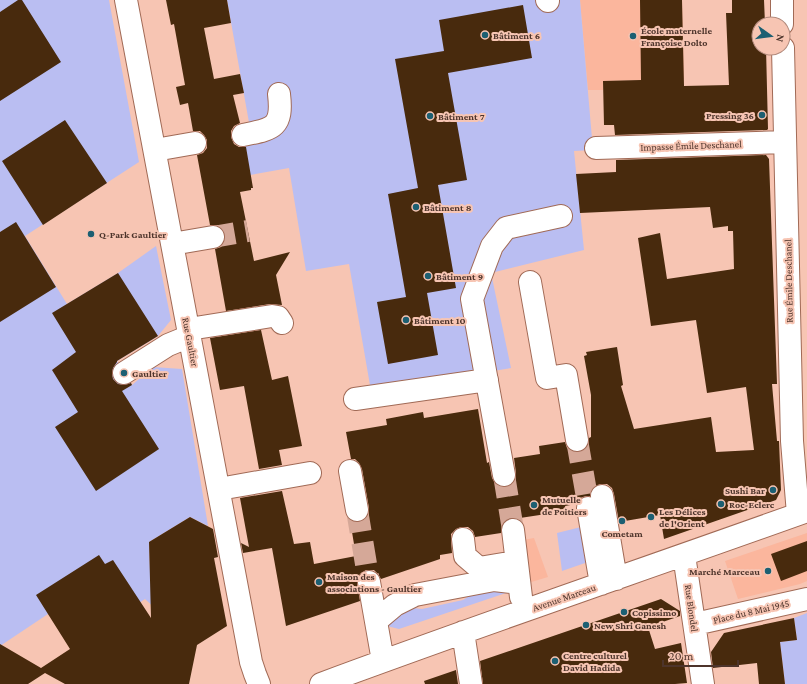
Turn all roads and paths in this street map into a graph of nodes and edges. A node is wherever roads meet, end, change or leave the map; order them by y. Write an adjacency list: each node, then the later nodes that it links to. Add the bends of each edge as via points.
1 (126, 0): 10 (street, Rue Gaultier, via 125,40)
2 (782, 0): 3 (street)
3 (782, 16)
4 (783, 56): 7 (street, Rue Émile Deschanel)
5 (279, 94): 6 (street, via 279,116 273,126 267,130)
6 (243, 135)
7 (785, 142): 9 (street, Impasse Émile Deschanel); 27 (street, Rue Émile Deschanel, via 792,441)
8 (195, 143): 10 (street)
9 (596, 148)
10 (154, 150): 13 (street, Rue Gaultier, via 154,192)
11 (561, 216): 18 (street, via 506,228 492,246 472,299)
12 (213, 237): 13 (street)
13 (172, 244): 16 (street, Rue Gaultier)
14 (530, 282): 20 (street, via 547,378 566,375)
15 (282, 323): 16 (street, via 278,317 272,316)
16 (189, 332): 17 (street); 24 (street, Rue Gaultier, via 204,452)
17 (124, 373)
18 (487, 380): 19 (street); 23 (street)
19 (355, 399)
20 (577, 440)
21 (350, 471): 26 (street)
22 (310, 473): 24 (street)
23 (504, 474)
24 (220, 489): 40 (street, Rue Gaultier, via 251,662)
25 (595, 499): 33 (street)
26 (357, 510)
27 (803, 513): 30 (street, Avenue Marceau)
28 (513, 530): 31 (street)
29 (463, 539): 31 (street, via 465,556 479,568)
30 (684, 555): 33 (street, Avenue Marceau); 37 (street, Rue Blondel)
31 (518, 572): 35 (street); 36 (street, via 494,580 415,595 395,605)
32 (369, 582): 36 (street)
33 (608, 582): 35 (street, Avenue Marceau)
34 (807, 599): 37 (street, Place du 8 Mai 1945)
35 (522, 611): 38 (street, Avenue Marceau)
36 (376, 621): 39 (street)
37 (694, 624): 43 (street, Rue Blondel)
38 (463, 632): 39 (street, Avenue Marceau); 42 (street)
39 (383, 661): 41 (street, Avenue Marceau)
40 (259, 684)
41 (321, 684)
42 (471, 684)
43 (703, 684)

